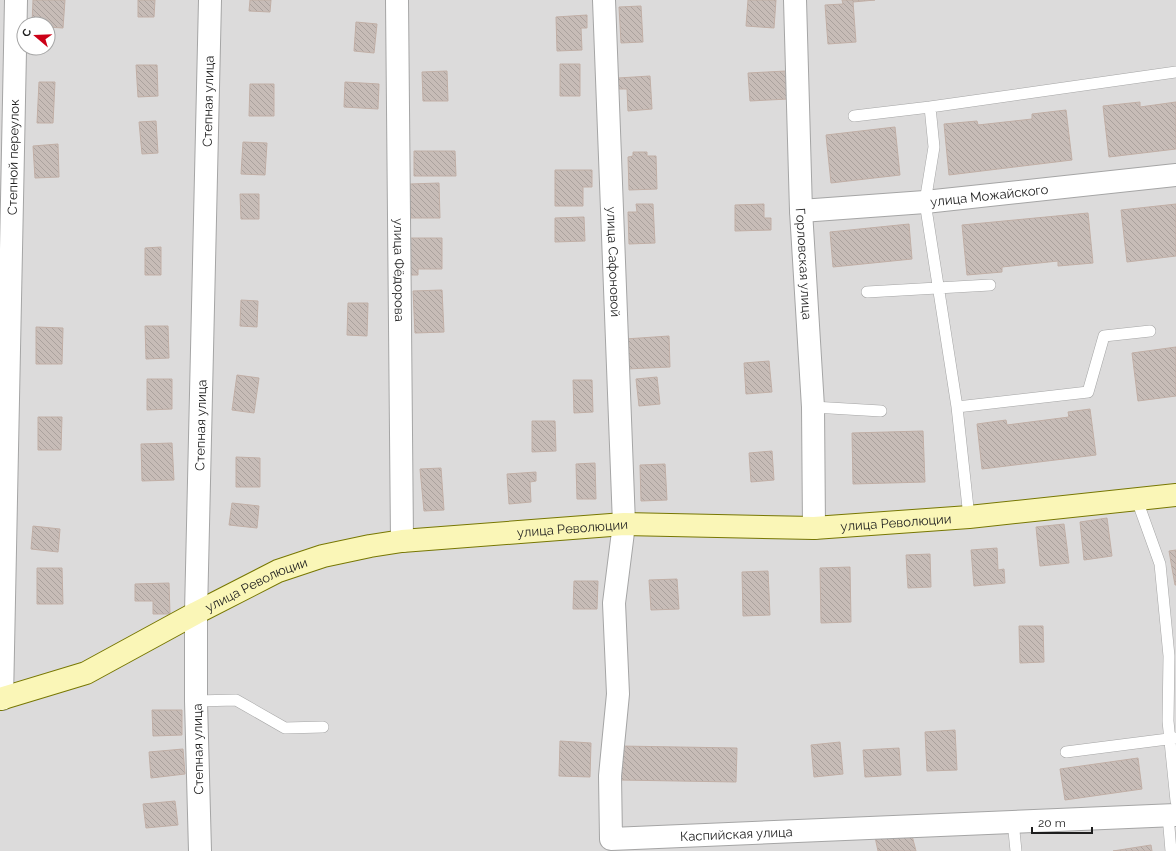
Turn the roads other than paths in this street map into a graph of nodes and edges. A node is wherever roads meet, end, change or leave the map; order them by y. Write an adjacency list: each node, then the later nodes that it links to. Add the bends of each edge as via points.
1 (16, 0): 27 (street, Степной переулок)
2 (210, 0): 25 (street, Степная улица)
3 (397, 0): 24 (street, улица Фёдорова)
4 (604, 0): 22 (street, улица Сафоновой)
5 (795, 0): 11 (street, Горловская улица)
6 (1176, 72): 7 (lane)
7 (930, 107): 8 (lane); 10 (lane, via 934,147)
8 (854, 116)
9 (1176, 175): 10 (street, улица Можайского)
10 (925, 202): 11 (street, улица Можайского); 13 (lane)
11 (802, 211): 16 (street, Горловская улица)
12 (990, 285): 13 (lane)
13 (938, 287): 14 (lane); 17 (lane)
14 (867, 292)
15 (1150, 331): 17 (lane, via 1104,336 1088,392)
16 (813, 407): 18 (lane); 23 (street, Горловская улица)
17 (957, 407): 21 (lane)
18 (881, 411)
19 (1176, 495): 20 (street, улица Революции)
20 (1137, 500): 21 (street, улица Революции); 26 (lane, via 1160,564)
21 (969, 516): 23 (street, улица Революции)
22 (624, 524): 23 (street, улица Революции); 24 (street, улица Революции); 33 (street, Каспийская улица, via 614,603 618,694 610,776 611,839)
23 (814, 528)
24 (402, 541): 25 (street, улица Революции, via 323,556 278,571)
25 (196, 613): 27 (street, улица Революции, via 86,673); 28 (street, Степная улица)
26 (1171, 628): 30 (lane, via 1168,721)
27 (1, 699)
28 (196, 701): 29 (lane, via 236,700 285,728); 34 (street, Степная улица)
29 (323, 727)
30 (1173, 739): 31 (lane); 32 (lane)
31 (1066, 752)
32 (1173, 810): 33 (street, Каспийская улица); 36 (lane)
33 (1013, 821): 35 (lane)
34 (200, 851)
35 (1016, 851)
36 (1171, 851)

